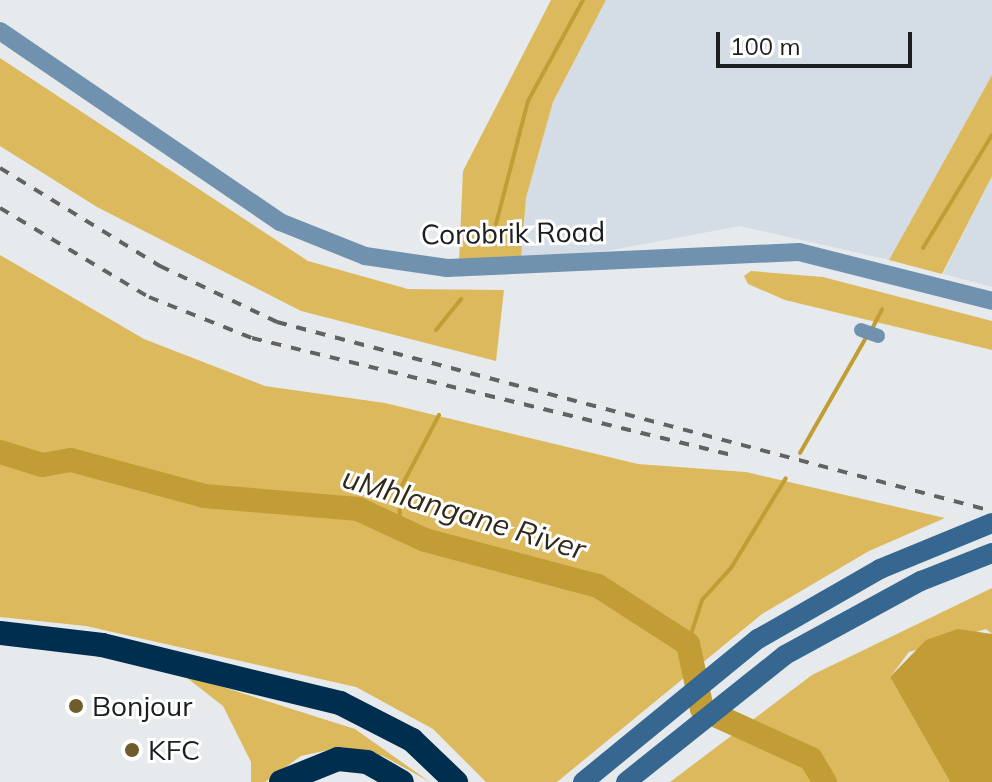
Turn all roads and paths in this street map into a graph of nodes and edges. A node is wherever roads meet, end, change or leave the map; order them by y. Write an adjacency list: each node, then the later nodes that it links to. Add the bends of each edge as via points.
1 (0, 31): 2 (street, Corobrik Road, via 280,222 365,256 475,268 799,252)
2 (992, 301)
3 (861, 330): 4 (street)
4 (878, 336)
5 (992, 523): 11 (main road, via 880,569 758,639)
6 (992, 553): 12 (main road, via 921,581 785,655)
7 (0, 633): 10 (highway, via 102,645 340,703 412,740)
8 (281, 782): 9 (highway, via 338,759 367,762)
9 (402, 782)
10 (456, 782)
11 (583, 782)
12 (626, 782)

